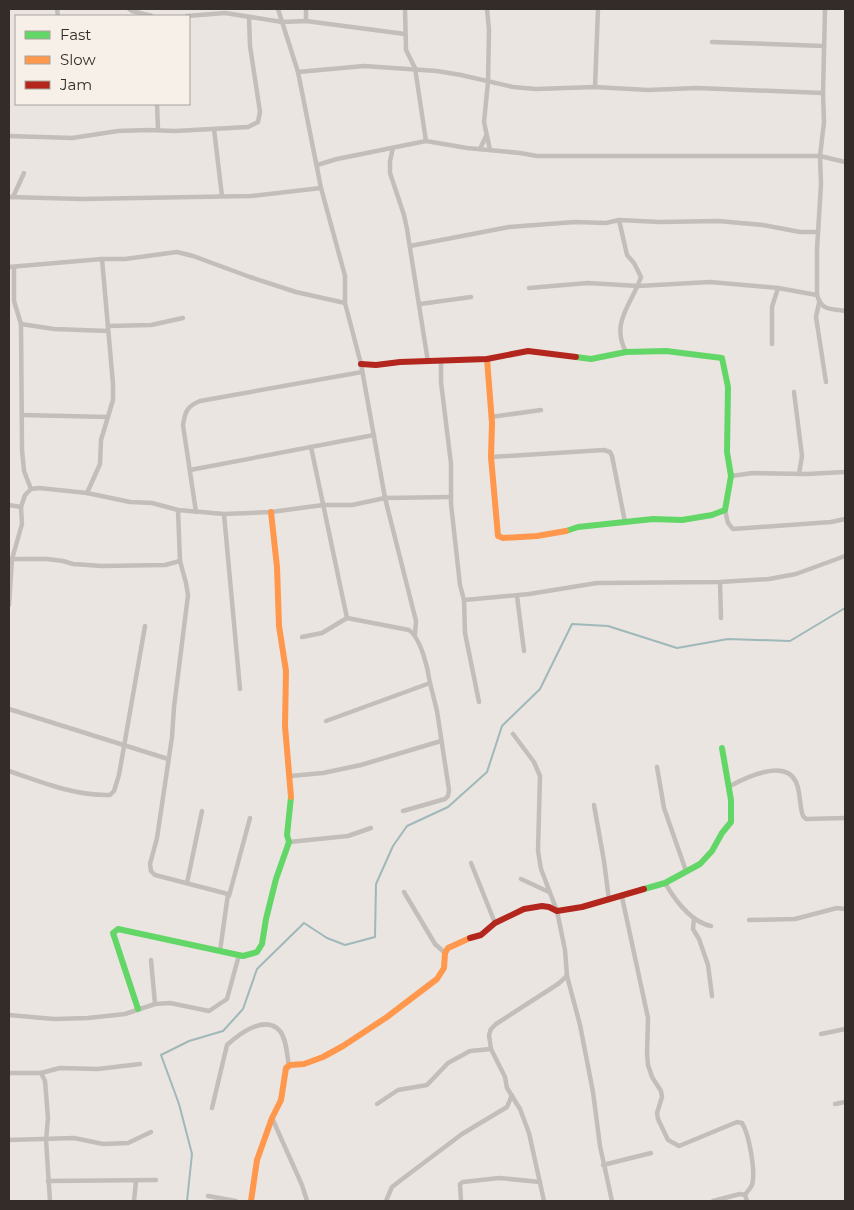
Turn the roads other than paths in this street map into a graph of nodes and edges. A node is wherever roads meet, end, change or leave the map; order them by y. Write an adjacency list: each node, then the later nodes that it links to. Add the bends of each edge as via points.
1 (129, 9): 9 (street)
2 (278, 9): 13 (street)
3 (306, 9): 12 (street)
4 (405, 9): 14 (street)
5 (487, 9): 19 (street)
6 (598, 9): 20 (street)
7 (825, 9): 16 (street)
8 (225, 11): 10 (street); 11 (street)
9 (148, 15)
10 (190, 16)
11 (249, 16): 13 (street); 23 (street, via 260,112 258,122 248,127)
12 (306, 21): 13 (street); 14 (street)
13 (282, 22): 18 (street)
14 (405, 34): 17 (street, via 406,50)
15 (712, 42): 16 (street)
16 (824, 46): 21 (street)
17 (415, 68): 18 (street, via 364,66); 19 (street); 27 (street)
18 (298, 72): 33 (street)
19 (488, 82): 20 (street, via 536,89); 25 (street)
20 (595, 87): 21 (street)
21 (823, 93): 31 (street)
22 (157, 105): 24 (street)
23 (214, 129): 24 (street); 36 (street)
24 (158, 130): 26 (street, via 118,131 72,138)
25 (486, 134): 29 (street); 30 (street)
26 (9, 136)
27 (426, 141): 28 (street); 29 (street)
28 (393, 148): 33 (street); 40 (street, via 390,173)
29 (480, 149): 30 (street)
30 (490, 150): 31 (street, via 537,156)
31 (820, 156): 32 (street); 39 (street)
32 (845, 162)
33 (317, 165): 35 (street)
34 (24, 173): 37 (street)
35 (321, 188): 36 (street); 48 (street, via 346,276)
36 (222, 196): 37 (street)
37 (11, 197)
38 (618, 220): 39 (street, via 718,221); 40 (street, via 510,227); 43 (street, via 627,255 641,277)
39 (818, 232): 46 (street)
40 (410, 246): 50 (street)
41 (102, 259): 42 (street); 48 (street, via 176,252 296,292); 54 (street)
42 (11, 267): 53 (street, via 14,301)
43 (638, 286): 44 (street, via 588,283); 45 (street, via 710,282); 56 (street, via 622,315 620,326 621,343)
44 (530, 288)
45 (778, 288): 46 (street); 55 (street, via 772,307)
46 (817, 295): 49 (street)
47 (472, 297): 50 (street)
48 (345, 303): 60 (street)
49 (820, 303): 51 (street, via 824,308); 61 (street, via 816,317)
50 (420, 304): 59 (street)
51 (845, 311)
52 (183, 318): 54 (street, via 151,325)
53 (21, 324): 54 (street); 64 (street)
54 (108, 328): 65 (street, via 113,392)
55 (772, 344)
56 (626, 352): 57 (street, via 591,359 528,352); 73 (street, via 666,351 722,358 728,387 727,452)
57 (486, 358): 58 (street); 66 (street)
58 (441, 361): 59 (street); 76 (street)
59 (428, 362): 60 (street, via 400,362)
60 (362, 368): 67 (street); 70 (street, via 190,405 183,425)
61 (826, 382)
62 (794, 392): 72 (street, via 802,456)
63 (541, 410): 66 (street)
64 (22, 415): 65 (street); 74 (street, via 24,472)
65 (108, 416): 75 (street, via 101,440 100,464)
66 (491, 417): 69 (street)
67 (374, 435): 68 (street); 77 (street)
68 (311, 447): 70 (street); 79 (street)
69 (491, 457): 87 (street, via 610,452); 87 (street, via 498,536 537,536 578,527)
70 (190, 470): 83 (street)
71 (845, 472): 72 (street)
72 (799, 474): 73 (street)
73 (731, 476): 82 (street)
74 (31, 489): 75 (street); 80 (street)
75 (87, 493): 81 (street)
76 (451, 497): 77 (street); 93 (street)
77 (385, 498): 79 (street, via 352,505); 98 (street, via 416,622)
78 (9, 505): 80 (street)
79 (323, 505): 84 (street); 95 (street)
80 (21, 507): 89 (street, via 22,524)
81 (178, 510): 83 (street); 90 (street)
82 (725, 510): 86 (street, via 733,529); 87 (street, via 682,520)
83 (196, 512): 85 (street)
84 (271, 512): 85 (street); 113 (street, via 279,626 286,671 285,726)
85 (224, 514): 102 (street)
86 (845, 519)
87 (626, 522)
88 (845, 556): 91 (street, via 796,574)
89 (11, 559): 90 (street, via 47,559 102,566 165,565); 94 (street)
90 (180, 561): 110 (street, via 188,595)
91 (720, 582): 92 (street, via 597,583); 96 (street)
92 (517, 596): 93 (street); 100 (street)
93 (464, 600): 103 (street, via 465,633)
94 (9, 605)
95 (347, 618): 98 (street, via 409,630); 99 (street, via 322,633)
96 (721, 618)
97 (144, 626): 108 (street)
98 (415, 634): 101 (street)
99 (302, 637)
100 (524, 651)
101 (430, 683): 105 (street); 107 (street)
102 (240, 689)
103 (479, 702)
104 (9, 709): 108 (street)
105 (326, 722)
106 (514, 734): 128 (street, via 540,776 538,851)
107 (441, 740): 113 (street, via 361,766); 117 (street, via 448,796)
108 (124, 744): 110 (street); 112 (street, via 119,775 110,795 66,789)
109 (722, 748): 114 (street)
110 (168, 759): 125 (street, via 150,867 155,875)
111 (657, 766): 123 (street, via 664,808)
112 (9, 771)
113 (290, 776): 121 (street)
114 (730, 786): 119 (street, via 752,774 780,771 790,774 795,780 806,819); 123 (street, via 731,822 705,861)
115 (594, 805): 131 (street)
116 (202, 811): 125 (street)
117 (404, 811)
118 (250, 818): 129 (street)
119 (845, 818)
120 (371, 828): 121 (street, via 348,836)
121 (289, 842): 140 (street, via 276,879 260,948 254,954)
122 (471, 863): 136 (street)
123 (686, 871): 126 (street)
124 (522, 879): 128 (street)
125 (187, 883): 129 (street, via 225,892)
126 (665, 883): 130 (street); 134 (street)
127 (404, 892): 139 (street, via 435,944)
128 (549, 892): 133 (street)
129 (229, 896): 138 (street)
130 (622, 896): 131 (street); 169 (street, via 648,1018 648,1065 661,1091 657,1113 664,1133 668,1140 679,1146 736,1122 742,1123 753,1176)
131 (609, 900): 133 (street)
132 (845, 909): 135 (street, via 837,908 795,919)
133 (557, 912): 136 (street, via 542,906 507,916); 142 (street)
134 (694, 918): 137 (street); 143 (street, via 693,929 708,965)
135 (749, 920)
136 (495, 923): 139 (street, via 482,935 448,948)
137 (710, 926)
138 (220, 950): 140 (street); 145 (street, via 118,929 114,933)
139 (445, 954): 151 (street, via 442,974 405,1003 342,1047 306,1065)
140 (239, 955): 144 (street, via 227,999 215,1008 209,1011 170,1003)
141 (151, 960): 144 (street)
142 (567, 976): 149 (street, via 496,1024 489,1035); 164 (street, via 593,1092)
143 (712, 996)
144 (155, 1004): 145 (street)
145 (138, 1009): 146 (street, via 125,1014 54,1020)
146 (9, 1015)
147 (845, 1029): 148 (street)
148 (821, 1034)
149 (491, 1049): 154 (street); 156 (street, via 470,1051 448,1063 427,1084 398,1090)
150 (140, 1064): 153 (street, via 98,1069 60,1068)
151 (289, 1066): 158 (street, via 281,1032 273,1026 256,1026 227,1045); 159 (street, via 281,1100)
152 (9, 1073): 153 (street)
153 (41, 1073): 162 (street, via 46,1094)
154 (512, 1094): 168 (street, via 531,1139); 176 (street, via 502,1110 462,1134 392,1187)
155 (845, 1102): 157 (street)
156 (377, 1104)
157 (835, 1104)
158 (212, 1108)
159 (272, 1118): 174 (street, via 257,1160); 175 (street)
160 (151, 1132): 162 (street, via 128,1143 103,1144 74,1138)
161 (9, 1140): 162 (street)
162 (46, 1140): 167 (street)
163 (651, 1153): 164 (street)
164 (603, 1164): 179 (street)
165 (136, 1180): 166 (street); 167 (street); 172 (street)
166 (156, 1180)
167 (48, 1181): 171 (street)
168 (540, 1182): 177 (street, via 499,1178 463,1182 459,1187); 178 (street)
169 (745, 1195): 180 (street); 181 (street)
170 (208, 1196): 173 (street)
171 (50, 1201)
172 (134, 1201)
173 (236, 1201)
174 (251, 1201)
175 (307, 1201)
176 (386, 1201)
177 (461, 1201)
178 (544, 1201)
179 (612, 1201)
180 (714, 1201)
181 (747, 1201)

